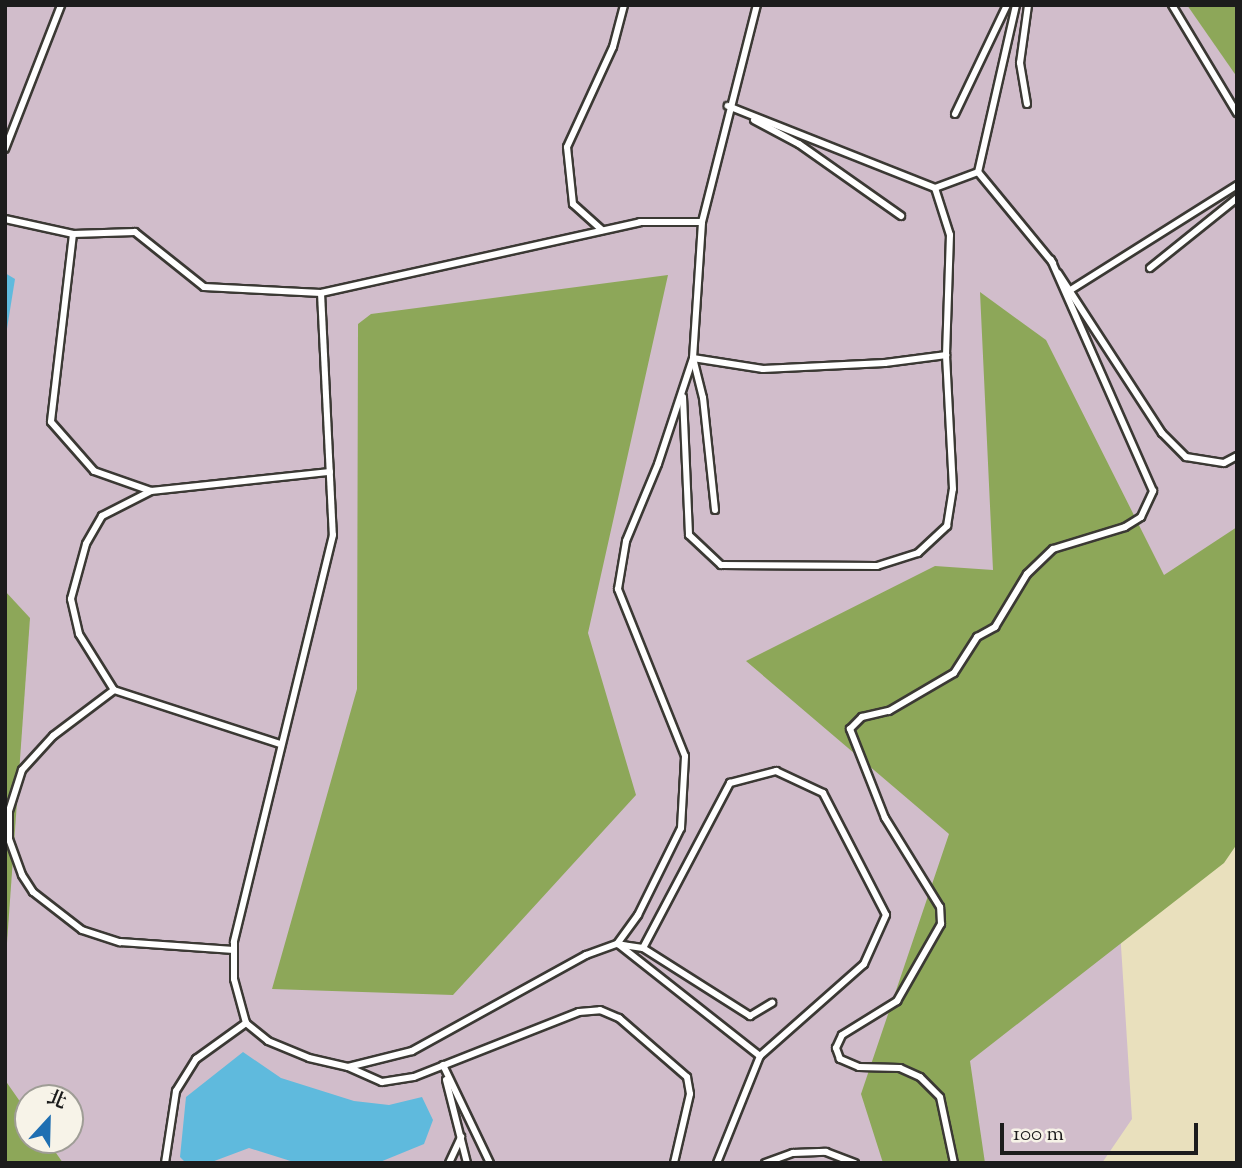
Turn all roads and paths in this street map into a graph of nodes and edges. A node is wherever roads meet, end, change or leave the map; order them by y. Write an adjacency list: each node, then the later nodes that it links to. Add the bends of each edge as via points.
1 (61, 5): 12 (lane)
2 (624, 5): 20 (lane, via 613,47 567,147 573,204)
3 (757, 5): 9 (lane)
4 (1007, 5): 11 (lane)
5 (1016, 5): 13 (lane)
6 (1028, 5): 8 (lane, via 1020,63)
7 (1172, 5): 10 (lane)
8 (1027, 104)
9 (728, 106): 15 (lane); 17 (lane, via 799,144); 19 (lane)
10 (1237, 113)
11 (955, 114)
12 (5, 149)
13 (978, 172): 15 (lane); 22 (lane)
14 (1237, 185): 24 (lane)
15 (935, 188): 26 (lane, via 950,235)
16 (1237, 198): 23 (lane)
17 (901, 216)
18 (5, 219): 21 (lane)
19 (702, 222): 20 (lane, via 640,222); 27 (lane)
20 (602, 230): 25 (lane)
21 (73, 234): 25 (lane, via 135,232 204,288); 31 (lane, via 51,422 94,471)
22 (1051, 260): 24 (lane); 51 (lane, via 1153,491 1141,517 1125,527 1053,549 1027,574 995,627 977,637 954,673 889,712 862,717 850,729 885,818 940,907 941,924 897,1001 842,1035 836,1048 839,1059 859,1067 900,1068 920,1077 940,1097)
23 (1150, 268)
24 (1069, 291): 29 (lane, via 1162,433 1186,457 1224,463)
25 (321, 293): 30 (lane)
26 (946, 355): 27 (lane, via 763,369); 28 (lane, via 953,489 947,526 918,553 877,566 720,565 689,535)
27 (693, 358): 28 (lane); 32 (lane, via 703,398)
28 (683, 389): 35 (lane, via 659,464 626,541 618,589 685,756 686,789 681,828 638,915)
29 (1237, 456)
30 (330, 472): 31 (lane); 34 (lane, via 332,535)
31 (151, 491): 33 (lane, via 102,516 86,544 71,599 79,634)
32 (715, 510)
33 (114, 690): 34 (lane); 37 (lane, via 54,736 22,770 9,810 9,839 22,874 43,901 82,930 120,942)
34 (280, 744): 37 (lane)
35 (617, 943): 36 (lane); 40 (lane); 41 (lane, via 412,1051)
36 (643, 948): 38 (lane, via 750,1016); 40 (lane, via 730,783 776,771 822,793 886,915 864,964)
37 (234, 950): 39 (lane, via 234,979)
38 (772, 1003)
39 (246, 1023): 41 (lane, via 278,1045); 43 (lane, via 196,1059 176,1091)
40 (760, 1056): 48 (lane)
41 (348, 1067): 47 (lane, via 382,1082 414,1077 579,1012 600,1010 619,1018 687,1077 690,1094)
42 (461, 1137): 44 (lane); 45 (lane); 46 (lane, via 443,1065)
43 (164, 1163)
44 (449, 1163)
45 (467, 1163)
46 (490, 1163)
47 (674, 1163)
48 (717, 1163)
49 (765, 1163): 50 (lane, via 793,1153 826,1152)
50 (855, 1163)
51 (954, 1163)

